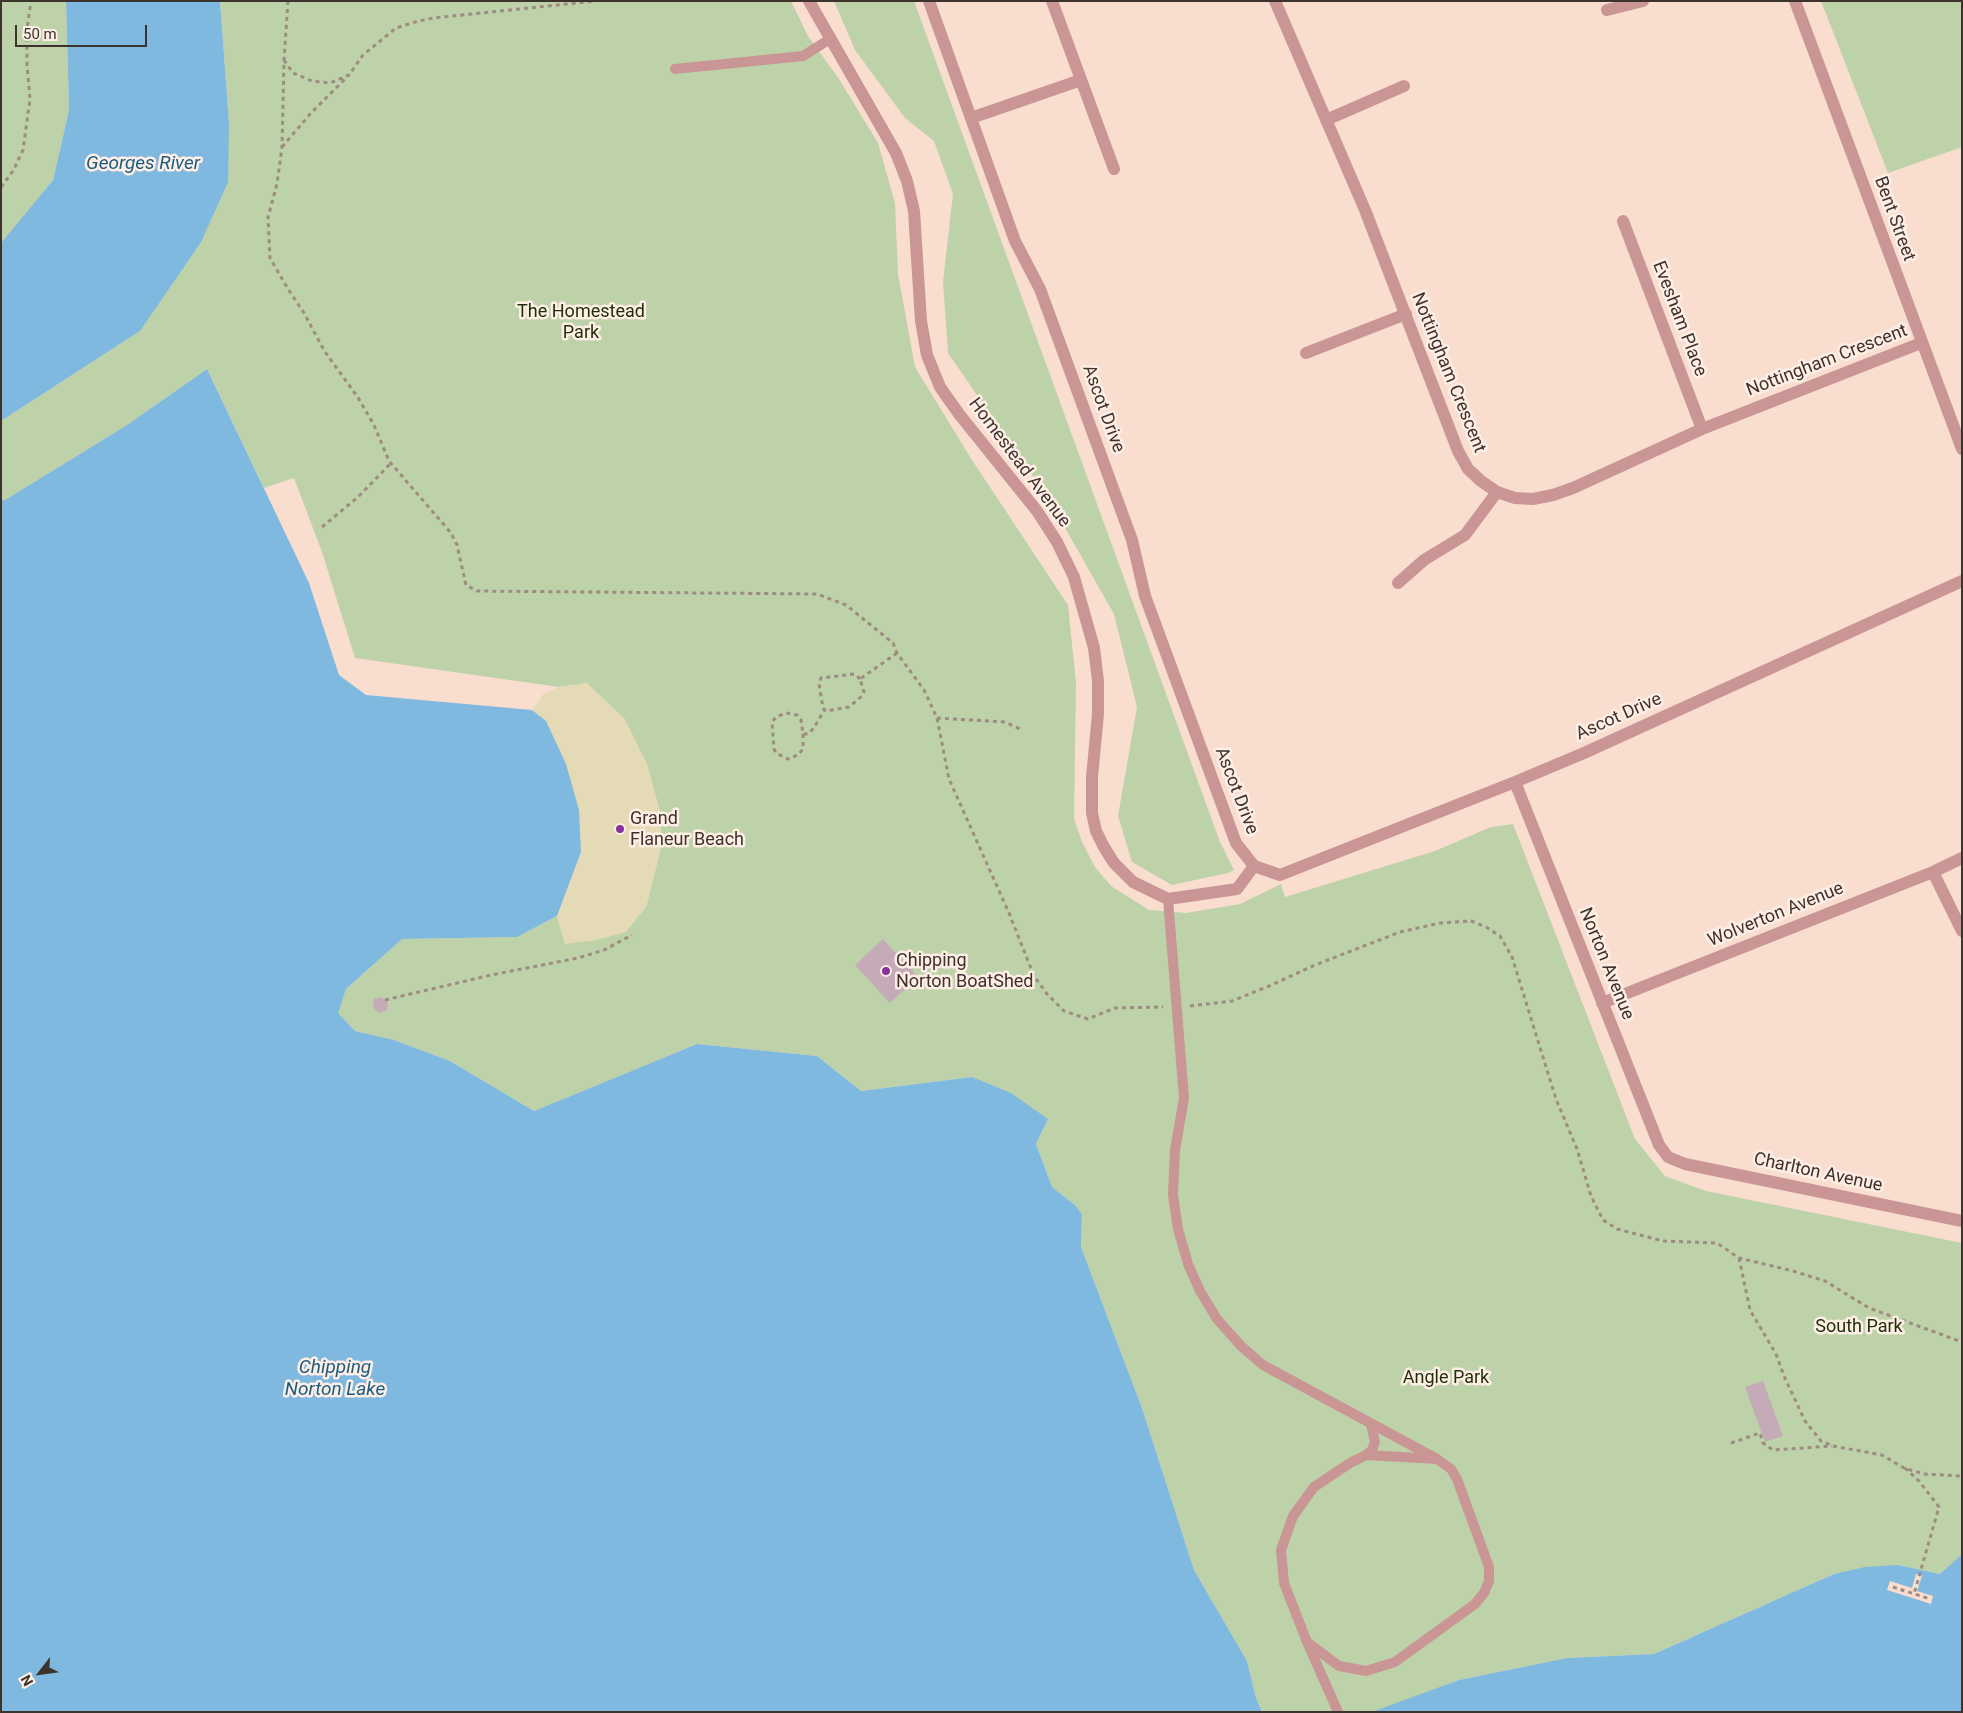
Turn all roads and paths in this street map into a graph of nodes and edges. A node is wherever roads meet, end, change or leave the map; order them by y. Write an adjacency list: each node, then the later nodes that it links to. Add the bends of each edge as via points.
1 (31, 1): 21 (path, via 27,30 30,99 23,150)
2 (288, 1): 12 (path)
3 (596, 1): 14 (path, via 415,22 396,28 384,37 364,55)
4 (809, 1): 11 (street, Homestead Avenue)
5 (929, 1): 17 (street, Ascot Drive)
6 (1052, 1): 15 (street)
7 (1275, 1): 18 (street, Nottingham Crescent)
8 (1643, 1): 10 (street)
9 (1795, 1): 24 (street, Bent Street)
10 (1607, 10)
11 (830, 39): 13 (lane, via 804,56); 43 (street, Homestead Avenue, via 896,153 907,181 914,211 921,321 927,355 940,386 1037,511 1074,577 1094,648 1098,681 1092,777 1092,813 1096,831 1114,863 1133,882)
12 (284, 60): 14 (path, via 293,73 312,81 330,83); 19 (path)
13 (675, 69)
14 (349, 75): 19 (path)
15 (1080, 80): 17 (street); 20 (street)
16 (1404, 86): 18 (street)
17 (971, 118): 41 (street, Ascot Drive, via 1015,240 1040,289 1054,326 1132,540 1145,596 1236,843)
18 (1326, 120): 23 (street, Nottingham Crescent)
19 (282, 147): 28 (path, via 268,217 270,258 325,352 357,396)
20 (1114, 170)
21 (1, 187)
22 (1623, 221): 26 (street, Evesham Place)
23 (1406, 314): 25 (street); 29 (street, Nottingham Crescent, via 1458,451 1468,469)
24 (1921, 343): 26 (street, Nottingham Crescent); 27 (street, Bent Street)
25 (1306, 352)
26 (1702, 429): 29 (street, Nottingham Crescent, via 1554,495 1532,499)
27 (1962, 449)
28 (391, 463): 30 (path); 33 (path, via 451,533 466,585 477,591 817,594 846,605 893,643)
29 (1497, 492): 32 (street, via 1465,535 1424,560)
30 (322, 528)
31 (1962, 580): 39 (street, Ascot Drive)
32 (1398, 583)
33 (897, 653): 34 (path); 36 (path, via 924,690)
34 (860, 678): 35 (path, via 862,696 849,707); 35 (path, via 855,674 821,678 819,684)
35 (825, 709): 38 (path, via 811,732)
36 (937, 718): 37 (path, via 1005,722); 48 (path, via 949,779 1034,976 1047,994 1064,1011 1088,1020 1115,1008)
37 (1020, 729)
38 (803, 734): 38 (path, via 798,715 786,713 776,716 772,722 776,754 788,759 798,755 804,749)
39 (1514, 782): 41 (street, Ascot Drive, via 1280,875); 47 (street, Norton Avenue)
40 (1962, 858): 42 (street, Wolverton Avenue)
41 (1254, 866): 43 (street, via 1237,889)
42 (1932, 872): 44 (street); 47 (street, Wolverton Avenue)
43 (1168, 899): 48 (lane)
44 (1962, 931)
45 (632, 935): 46 (path, via 604,950 578,958)
46 (385, 1000)
47 (1602, 1003): 49 (street, Norton Avenue, via 1659,1145)
48 (1178, 1007): 51 (path, via 1232,1001 1400,932 1440,923 1471,921 1486,927 1500,936 1512,957 1556,1099 1577,1149 1590,1196 1603,1220 1617,1229 1663,1241 1717,1243); 53 (lane, via 1184,1098 1175,1150 1173,1195 1185,1256 1200,1291 1217,1319 1263,1365)
49 (1668, 1157): 50 (street, Charlton Avenue, via 1685,1164)
50 (1962, 1221)
51 (1739, 1258): 52 (path, via 1825,1281 1869,1308); 55 (path, via 1750,1310 1776,1354 1805,1421 1821,1440)
52 (1962, 1342)
53 (1371, 1424): 56 (lane, via 1375,1442); 57 (lane)
54 (1731, 1443): 55 (path, via 1760,1433 1763,1443 1773,1450)
55 (1833, 1446): 58 (path, via 1882,1455)
56 (1366, 1455): 57 (lane); 63 (lane, via 1314,1487 1293,1516 1281,1550 1284,1584)
57 (1437, 1460): 63 (lane, via 1457,1479 1489,1567 1489,1581 1484,1593 1475,1604 1395,1662 1366,1672 1339,1666)
58 (1904, 1468): 59 (path, via 1924,1474); 61 (path, via 1939,1507)
59 (1962, 1476)
60 (1893, 1587): 61 (path)
61 (1914, 1594): 62 (path)
62 (1930, 1599)
63 (1307, 1642): 64 (lane)
64 (1338, 1712)

